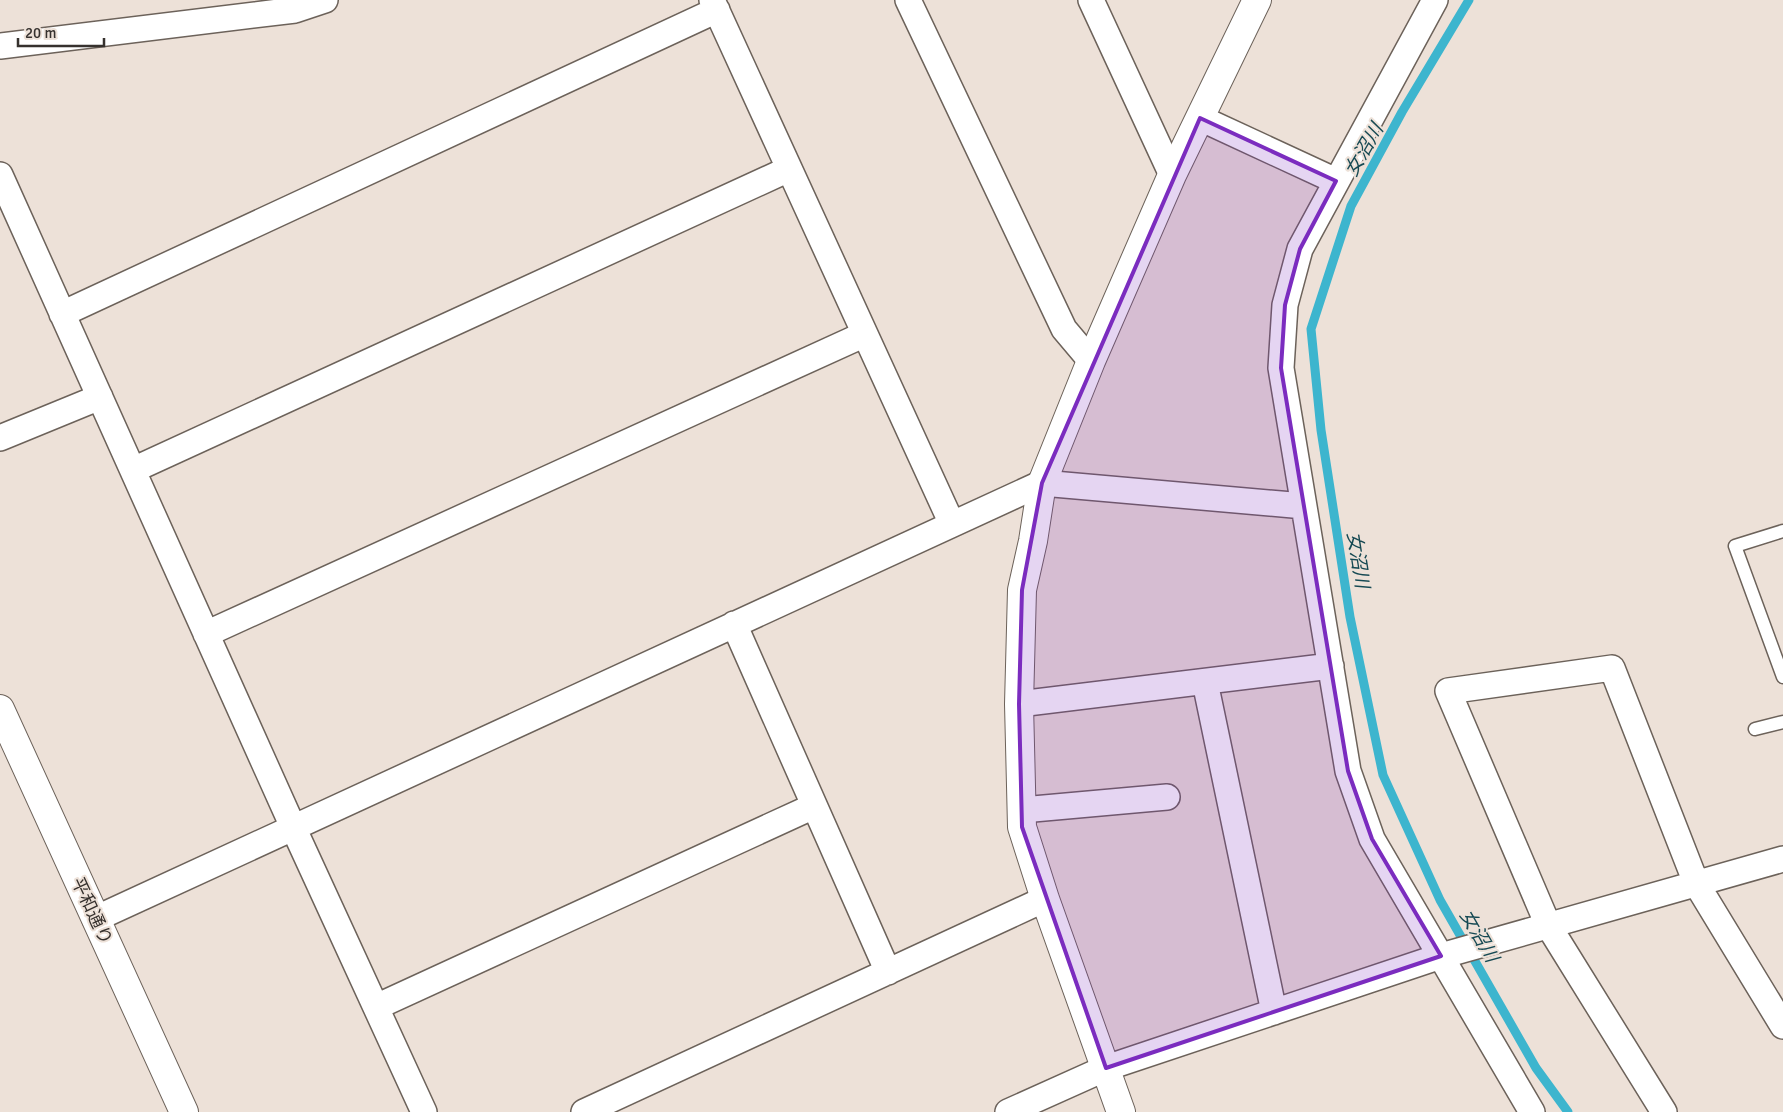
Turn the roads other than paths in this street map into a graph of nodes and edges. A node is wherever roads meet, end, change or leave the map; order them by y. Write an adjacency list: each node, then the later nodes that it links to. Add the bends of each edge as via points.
1 (324, 0): 7 (street, via 295,10)
2 (908, 0): 15 (street, via 1064,329)
3 (1091, 0): 11 (street)
4 (1257, 0): 8 (street)
5 (1434, 0): 12 (street)
6 (714, 5): 9 (street); 13 (street)
7 (0, 46)
8 (1200, 118): 11 (street); 12 (street)
9 (790, 169): 14 (street); 18 (street)
10 (0, 175): 13 (street)
11 (1172, 175): 15 (street)
12 (1336, 181): 20 (street, via 1300,250 1285,305 1282,368)
13 (62, 314): 16 (street)
14 (865, 334): 21 (street); 24 (street)
15 (1091, 361): 19 (street)
16 (100, 396): 17 (street); 18 (street)
17 (0, 438)
18 (133, 470): 24 (street)
19 (1042, 483): 20 (street); 21 (street); 28 (street, via 1022,590)
20 (1304, 506): 25 (street)
21 (952, 524): 23 (street)
22 (1783, 531): 26 (lane, via 1735,546)
23 (734, 624): 33 (street); 35 (street)
24 (206, 634): 35 (street)
25 (1331, 666): 27 (street); 41 (street, via 1348,771 1372,839)
26 (1783, 677)
27 (1205, 682): 28 (street); 44 (street)
28 (1019, 704): 34 (street)
29 (0, 709): 39 (street, 平和通り)
30 (1783, 722): 31 (lane)
31 (1755, 729)
32 (1167, 797): 34 (street)
33 (814, 806): 42 (street); 43 (street)
34 (1022, 810): 38 (street, via 1022,827)
35 (293, 827): 39 (street); 43 (street)
36 (1783, 858): 37 (street)
37 (1696, 883): 40 (street); 40 (street, via 1612,668 1448,691); 45 (street)
38 (1045, 899): 42 (street); 46 (street)
39 (95, 919): 47 (street, 平和通り)
40 (1548, 925): 41 (street); 53 (street)
41 (1441, 956): 44 (street); 52 (street)
42 (888, 972): 49 (street)
43 (376, 1007): 48 (street)
44 (1274, 1012): 46 (street)
45 (1783, 1026)
46 (1106, 1068): 50 (street); 51 (street)
47 (184, 1112)
48 (424, 1112)
49 (584, 1112)
50 (1008, 1112)
51 (1121, 1112)
52 (1532, 1112)
53 (1664, 1112)

